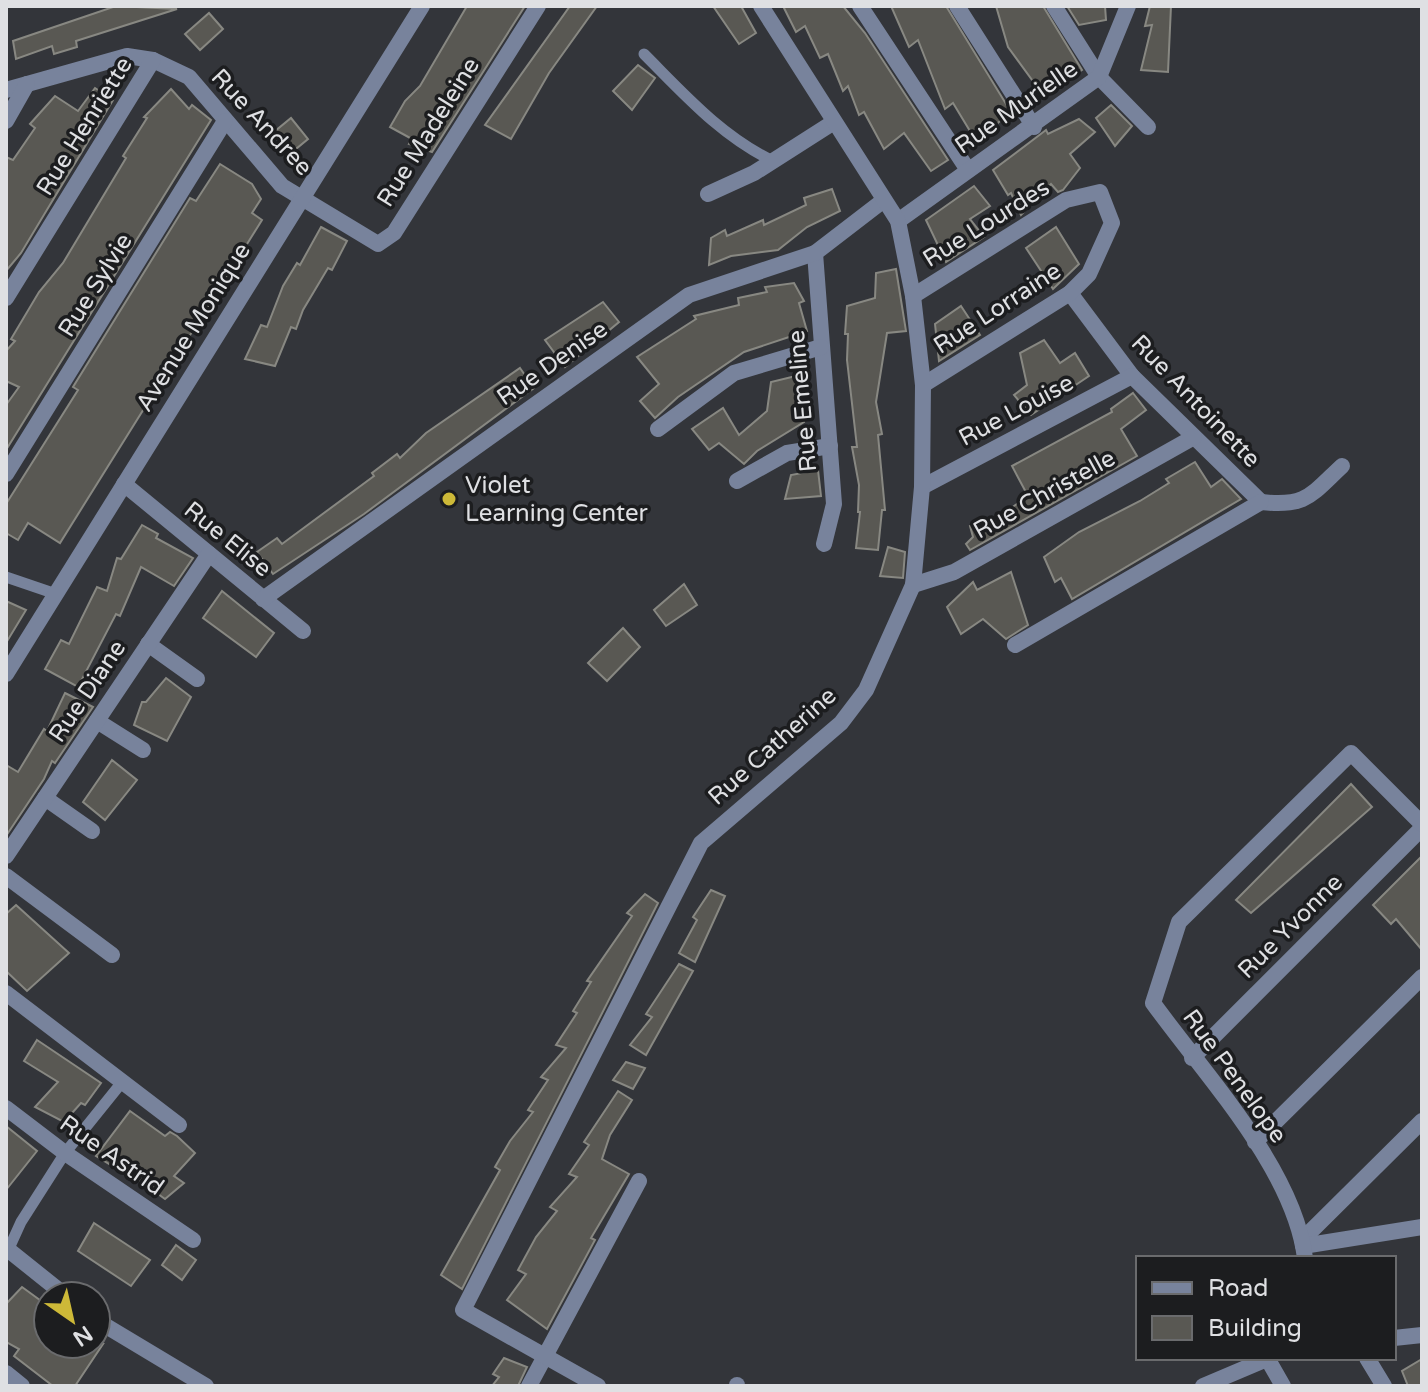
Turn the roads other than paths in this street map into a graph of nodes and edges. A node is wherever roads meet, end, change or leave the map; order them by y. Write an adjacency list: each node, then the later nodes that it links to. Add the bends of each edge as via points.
1 (422, 6): 21 (street, Avenue Monique)
2 (538, 6): 21 (street, Rue Madeleine, via 394,233 378,244)
3 (761, 6): 15 (street, Rue Catherine)
4 (860, 6): 19 (street)
5 (957, 6): 16 (street)
6 (1054, 6): 10 (street)
7 (1128, 6): 10 (street, Rue Murielle)
8 (644, 54): 18 (lane, via 719,129)
9 (153, 60): 11 (street, Rue Andree, via 127,56); 14 (street, Rue Andree, via 189,77); 28 (street, Rue Henriette)
10 (1099, 77): 16 (street, Rue Murielle); 17 (street)
11 (27, 84): 12 (street, Rue Andree); 13 (street)
12 (6, 90)
13 (6, 121)
14 (225, 121): 21 (street, Rue Andree, via 282,186); 36 (street, Rue Sylvie)
15 (834, 122): 18 (street); 22 (street, Rue Catherine)
16 (1034, 127): 19 (street, Rue Murielle)
17 (1148, 127)
18 (773, 161): 20 (street)
19 (968, 170): 23 (street, Rue Murielle)
20 (708, 194)
21 (301, 198): 38 (street, Avenue Monique)
22 (884, 200): 23 (street, Rue Catherine); 25 (street, Rue Denise)
23 (898, 221): 27 (street, Rue Catherine)
24 (1112, 223): 26 (street, Rue Lorraine, via 1089,274); 27 (street, Rue Lourdes, via 1100,192 1066,200)
25 (815, 253): 29 (street, Rue Emeline); 46 (street, Rue Denise, via 689,295)
26 (1070, 293): 30 (street, Rue Antoinette); 31 (street, Rue Lorraine)
27 (913, 296): 31 (street, Rue Catherine)
28 (6, 298)
29 (821, 347): 32 (street, via 734,373); 34 (street, Rue Emeline)
30 (1132, 376): 33 (street, Rue Antoinette); 39 (street, Rue Louise)
31 (923, 385): 39 (street, Rue Catherine)
32 (658, 429)
33 (1194, 437): 40 (street, Rue Antoinette); 44 (street, Rue Christelle, via 954,572)
34 (830, 446): 37 (street, via 787,453); 41 (street, Rue Emeline, via 834,504)
35 (1342, 466): 40 (street, via 1292,506)
36 (6, 474)
37 (737, 481)
38 (124, 484): 42 (street, Rue Elise); 45 (street, Avenue Monique)
39 (922, 487): 44 (street, Rue Catherine)
40 (1261, 502): 49 (street)
41 (824, 544)
42 (209, 554): 46 (street, Rue Elise); 48 (street, Rue Diane)
43 (6, 577): 45 (lane)
44 (913, 585): 78 (street, Rue Catherine, via 866,690 841,723 701,843 463,1310)
45 (56, 594): 50 (street, Avenue Monique)
46 (263, 599): 47 (street, Rue Elise)
47 (303, 631)
48 (148, 644): 51 (street); 52 (street, Rue Diane)
49 (1015, 645)
50 (6, 674)
51 (197, 679)
52 (97, 721): 53 (street); 54 (street, Rue Diane)
53 (143, 750)
54 (45, 798): 56 (street); 57 (street, Rue Diane)
55 (1422, 826): 62 (street, Rue Yvonne); 62 (street, Rue Penelope, via 1351,753 1179,922 1153,1003)
56 (92, 831)
57 (6, 856)
58 (6, 876): 59 (street)
59 (112, 955)
60 (1422, 977): 67 (street)
61 (6, 993): 63 (street)
62 (1192, 1058): 67 (street, Rue Penelope)
63 (123, 1081): 66 (street); 68 (lane)
64 (6, 1108): 68 (street, Rue Astrid)
65 (1422, 1121): 72 (street)
66 (179, 1125)
67 (1255, 1142): 72 (street, Rue Penelope, via 1290,1208)
68 (65, 1153): 71 (street, Rue Astrid); 73 (lane)
69 (639, 1181): 78 (street)
70 (1422, 1227): 72 (street)
71 (193, 1240)
72 (1303, 1248)
73 (7, 1251): 74 (street)
74 (45, 1280)
75 (112, 1330): 84 (street)
76 (1422, 1335): 77 (street)
77 (1396, 1338)
78 (546, 1355): 85 (street); 86 (street, Rue Catherine)
79 (1263, 1360): 87 (street)
80 (1269, 1360): 88 (street)
81 (1368, 1360): 89 (street)
82 (6, 1373): 83 (street)
83 (22, 1386)
84 (206, 1386)
85 (529, 1386)
86 (598, 1386)
87 (1203, 1386)
88 (1283, 1386)
89 (1384, 1386)

